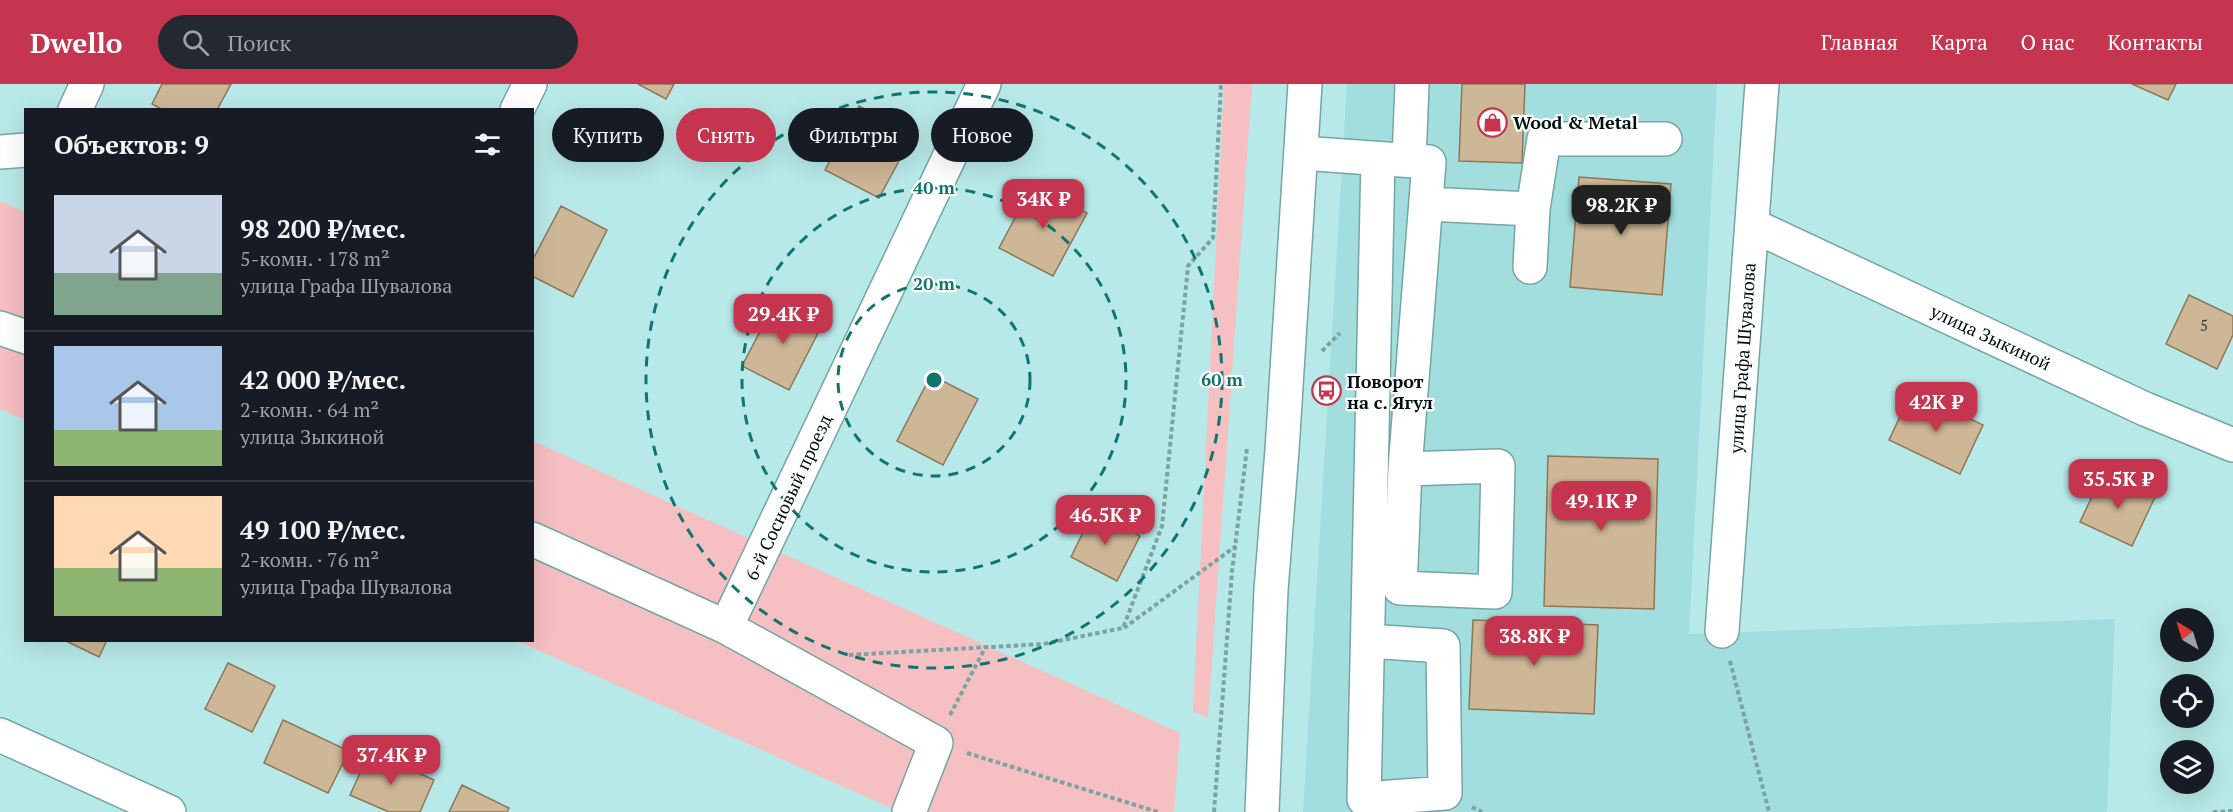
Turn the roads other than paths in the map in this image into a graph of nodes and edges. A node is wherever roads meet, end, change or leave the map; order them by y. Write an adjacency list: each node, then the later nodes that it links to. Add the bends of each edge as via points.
1 (87, 84): 7 (street)
2 (530, 84): 8 (street)
3 (984, 84): 23 (street, 6-й Сосновый проезд)
4 (1305, 84): 12 (street)
5 (1412, 84): 13 (street)
6 (1762, 84): 16 (street, улица Графа Шувалова)
7 (76, 108)
8 (518, 108)
9 (1665, 139): 15 (street, via 1544,139)
10 (24, 150): 11 (street)
11 (0, 152)
12 (1301, 153): 13 (street); 29 (street, via 1270,590)
13 (1393, 159): 14 (street, via 1429,162); 25 (street)
14 (1426, 204): 15 (street); 21 (street)
15 (1533, 209): 17 (street)
16 (1752, 225): 20 (street, улица Зыкиной, via 2145,409); 24 (street, улица Графа Шувалова)
17 (1530, 267)
18 (0, 328): 19 (street)
19 (24, 336)
20 (2233, 446)
21 (1405, 469): 21 (street, via 1400,588 1495,592 1498,466)
22 (534, 540): 23 (street)
23 (726, 627): 28 (street, via 936,743)
24 (1722, 631)
25 (1368, 641): 25 (street, via 1364,799 1445,794 1443,646)
26 (0, 735): 27 (street)
27 (169, 812)
28 (909, 812)
29 (1262, 812)

